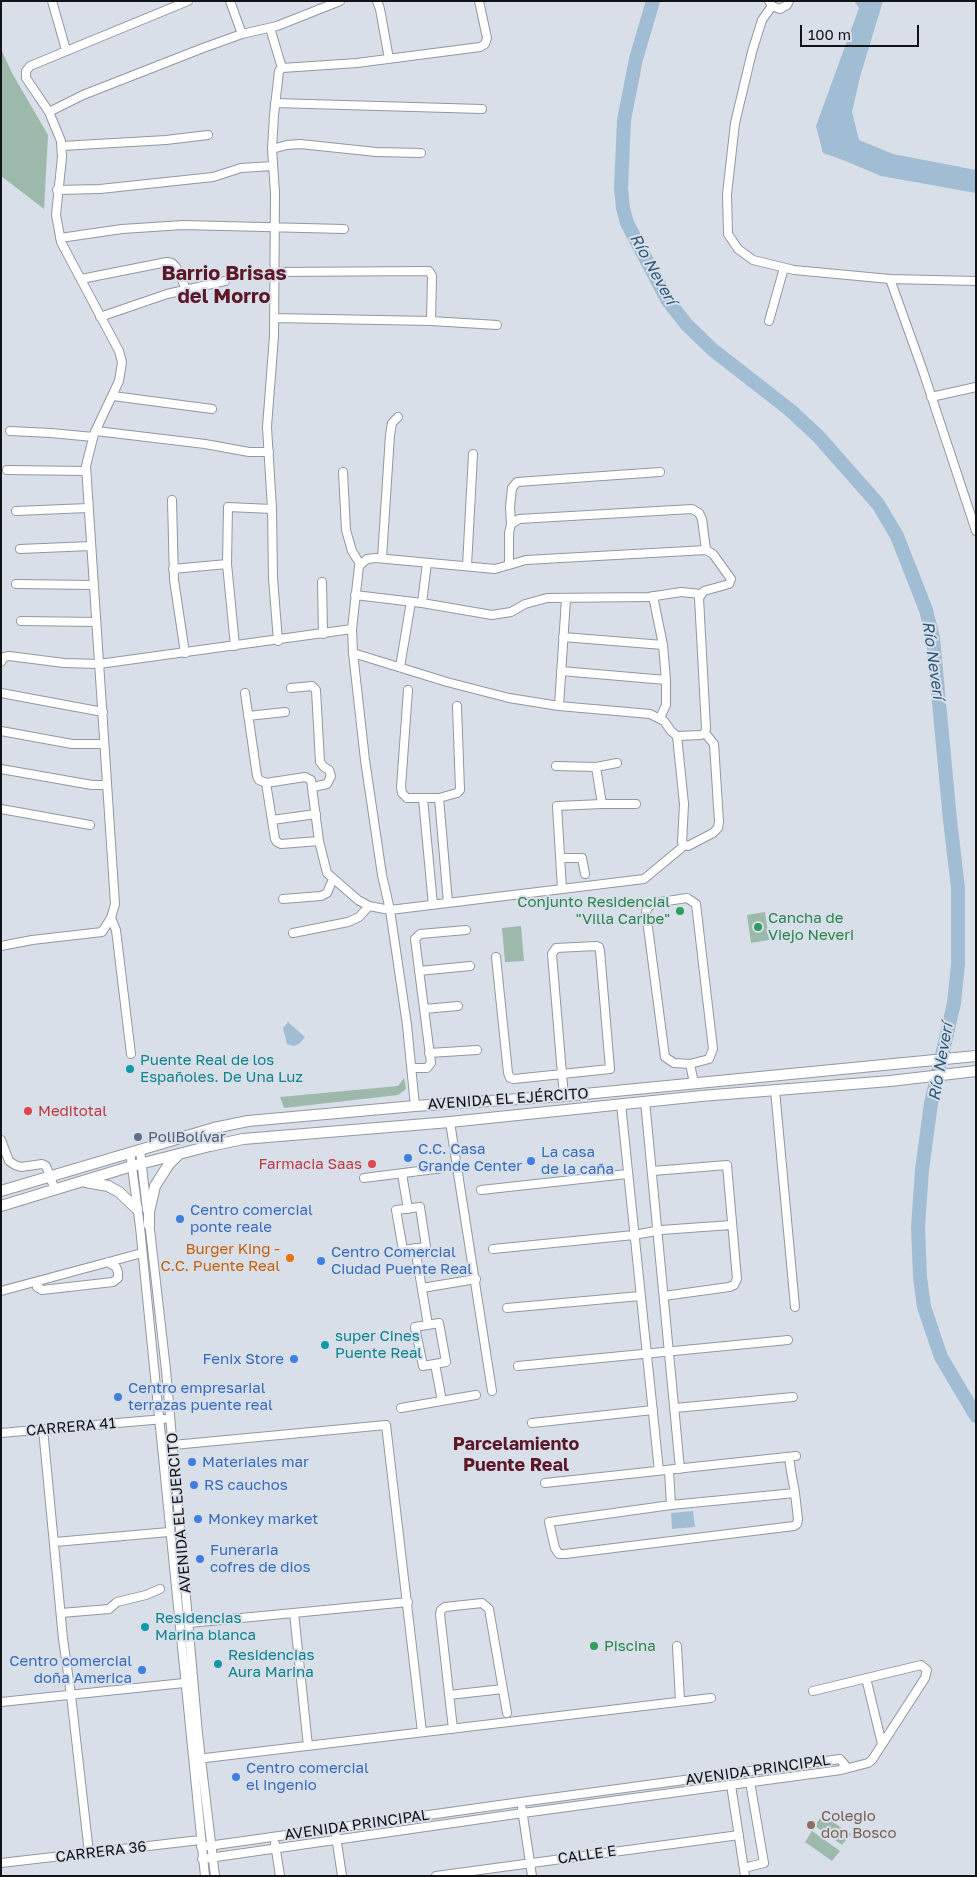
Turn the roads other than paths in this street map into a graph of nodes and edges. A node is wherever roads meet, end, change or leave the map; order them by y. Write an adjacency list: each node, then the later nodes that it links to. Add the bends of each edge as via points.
1 (52, 1): 11 (street)
2 (188, 1): 11 (street)
3 (230, 1): 10 (street)
4 (340, 1): 9 (street)
5 (377, 1): 12 (street)
6 (478, 1): 12 (street, via 487,38 483,46)
7 (789, 1): 8 (street, via 784,8)
8 (771, 4): 26 (street, via 752,52 735,123 727,194 728,234 738,249 753,260)
9 (270, 28): 10 (street); 13 (street)
10 (242, 34): 16 (street)
11 (66, 50): 16 (street, via 30,66 26,71 26,78)
12 (389, 59): 13 (street)
13 (282, 68): 14 (street)
14 (275, 103): 15 (street); 19 (street)
15 (482, 109)
16 (49, 112): 18 (street)
17 (208, 135): 18 (street)
18 (62, 146): 22 (street)
19 (272, 149): 20 (street, via 300,144); 21 (street)
20 (422, 153)
21 (273, 166): 22 (street, via 241,168 213,177 100,189); 23 (street)
22 (57, 190): 25 (street)
23 (274, 228): 24 (street); 25 (street, via 183,225); 27 (street)
24 (344, 229)
25 (60, 238): 28 (street)
26 (784, 268): 29 (street); 36 (street)
27 (274, 272): 34 (street); 35 (street, via 429,271 432,276)
28 (81, 279): 32 (street, via 166,262 176,267); 33 (street)
29 (890, 280): 31 (street); 40 (street)
30 (225, 281): 32 (street)
31 (976, 281)
32 (186, 289): 33 (street)
33 (100, 317): 39 (street, via 122,362)
34 (274, 318): 35 (street); 45 (street, via 267,427)
35 (430, 321): 37 (street)
36 (769, 321)
37 (497, 325)
38 (976, 387): 40 (street)
39 (113, 396): 41 (street); 44 (street)
40 (932, 397): 56 (street)
41 (212, 409)
42 (398, 417): 60 (street, via 392,423 390,434)
43 (10, 431): 44 (street)
44 (94, 434): 45 (street); 48 (street)
45 (269, 452): 53 (street)
46 (473, 454): 65 (street)
47 (7, 470): 48 (street)
48 (86, 471): 52 (street)
49 (343, 472): 63 (street, via 346,530)
50 (660, 472): 55 (street, via 517,482 512,488)
51 (172, 500): 66 (street)
52 (88, 508): 54 (street); 57 (street)
53 (272, 509): 62 (street, via 228,507); 81 (street)
54 (16, 511)
55 (511, 524): 59 (street, via 519,519 692,509 702,519); 64 (street)
56 (976, 531)
57 (91, 546): 58 (street); 69 (street)
58 (20, 549)
59 (706, 550): 64 (street, via 526,560); 70 (street, via 732,580)
60 (382, 558): 61 (street); 63 (street, via 367,559)
61 (427, 563): 65 (street); 75 (street)
62 (227, 564): 66 (street); 83 (street)
63 (360, 564): 71 (street)
64 (509, 565): 65 (street, via 495,569)
65 (467, 566)
66 (173, 569): 84 (street)
67 (322, 582): 79 (street)
68 (16, 584): 69 (street)
69 (93, 585): 77 (street)
70 (701, 594): 72 (street, via 681,592); 102 (street, via 698,608)
71 (355, 595): 74 (street); 78 (street)
72 (653, 596): 73 (street); 82 (street)
73 (566, 599): 75 (street, via 539,599 511,612 492,615); 80 (street)
74 (411, 602): 75 (street); 88 (street)
75 (422, 603)
76 (21, 621): 77 (street)
77 (96, 622): 87 (street)
78 (352, 629): 79 (street); 85 (street)
79 (323, 634): 81 (street)
80 (564, 637): 82 (street); 89 (street)
81 (278, 641): 83 (street)
82 (663, 645): 90 (street)
83 (235, 646): 84 (street)
84 (185, 652): 87 (street)
85 (354, 653): 88 (street); 130 (street, via 365,760)
86 (1, 662): 87 (street, via 9,656)
87 (99, 664): 97 (street)
88 (400, 667): 96 (street, via 509,698)
89 (561, 670): 90 (street); 96 (street)
90 (666, 680): 100 (street, via 666,705)
91 (291, 688): 111 (street, via 312,686 316,690 320,762 331,776 327,784)
92 (408, 690): 113 (street, via 401,787 407,798)
93 (1, 693): 97 (street)
94 (245, 693): 99 (street)
95 (456, 706): 112 (street, via 460,790)
96 (559, 706): 100 (street, via 645,713)
97 (103, 712): 104 (street)
98 (286, 712): 99 (street)
99 (248, 716): 109 (street, via 257,776)
100 (660, 718): 103 (street)
101 (1, 731): 104 (street, via 72,744)
102 (705, 733): 103 (street); 121 (street, via 714,744 719,825 696,844)
103 (678, 736): 121 (street, via 684,804 682,843)
104 (104, 744): 110 (street)
105 (617, 764): 107 (street)
106 (556, 766): 107 (street)
107 (596, 767): 114 (street)
108 (1, 770): 110 (street)
109 (266, 783): 111 (street, via 306,777); 118 (street)
110 (106, 785): 131 (street, via 115,896)
111 (313, 787): 117 (street)
112 (439, 798): 113 (street); 127 (street)
113 (423, 799): 128 (street)
114 (602, 804): 115 (street); 122 (street, via 557,806)
115 (636, 804)
116 (1, 809): 119 (street)
117 (316, 814): 118 (street); 120 (street)
118 (272, 820): 120 (street, via 275,839 280,844)
119 (90, 825)
120 (319, 840): 124 (street, via 324,866)
121 (685, 845): 125 (street, via 644,879)
122 (560, 858): 123 (street, via 582,858); 125 (street)
123 (585, 874)
124 (332, 878): 126 (street, via 326,893 321,896); 129 (street)
125 (562, 889): 127 (street)
126 (283, 900)
127 (448, 903): 128 (street)
128 (433, 905): 130 (street)
129 (369, 906): 130 (street); 133 (street, via 359,917 348,922)
130 (390, 910): 145 (street)
131 (112, 918): 134 (street, via 102,932); 142 (street)
132 (466, 930): 137 (street, via 417,935)
133 (293, 933)
134 (1, 946)
135 (496, 957): 147 (street, via 510,1078)
136 (470, 966): 137 (street)
137 (419, 970): 139 (street)
138 (458, 1006): 139 (street)
139 (424, 1009): 141 (street)
140 (477, 1050): 141 (street)
141 (430, 1053): 145 (street, via 430,1066)
142 (131, 1054)
143 (976, 1056): 148 (street, AVENIDA EL EJÉRCITO)
144 (690, 1064): 144 (street, via 674,1063 664,1057 646,912 654,903 687,898 696,904 713,1049 709,1059); 148 (street)
145 (412, 1068): 153 (street)
146 (976, 1071): 149 (street, AVENIDA EL EJÉRCITO)
147 (562, 1074): 147 (street, via 552,954 556,948 596,946 600,951 610,1069); 150 (street)
148 (694, 1084): 150 (street, AVENIDA EL EJÉRCITO)
149 (775, 1090): 151 (street, AVENIDA EL EJÉRCITO); 188 (street)
150 (564, 1096): 153 (street, AVENIDA EL EJÉRCITO)
151 (645, 1101): 152 (street, AVENIDA EL EJÉRCITO); 162 (street)
152 (621, 1104): 154 (street, AVENIDA EL EJÉRCITO); 164 (street)
153 (415, 1106): 156 (street, AVENIDA EL EJÉRCITO, via 248,1121)
154 (450, 1122): 158 (street, AVENIDA EL EJÉRCITO, via 243,1139); 182 (street)
155 (1, 1140): 165 (street, via 9,1161 21,1166 42,1164)
156 (161, 1144): 157 (street, AVENIDA EL EJÉRCITO); 159 (street, via 154,1153)
157 (135, 1151): 160 (street, AVENIDA EL EJERCITO); 165 (street, AVENIDA EL EJÉRCITO)
158 (178, 1155): 159 (street, AVENIDA EL EJÉRCITO); 174 (street, via 155,1186)
159 (162, 1159): 160 (street, AVENIDA EL EJÉRCITO)
160 (137, 1165): 167 (street, AVENIDA EL EJÉRCITO); 172 (street, AVENIDA EL EJERCITO); 174 (street, AVENIDA EL EJERCITO)
161 (443, 1168): 163 (street)
162 (653, 1172): 175 (street, via 727,1166); 176 (street)
163 (402, 1174): 166 (street); 173 (street)
164 (627, 1174): 169 (street); 177 (street)
165 (50, 1176): 168 (street); 170 (street, AVENIDA EL EJÉRCITO)
166 (364, 1178)
167 (83, 1182): 168 (street, AVENIDA EL EJÉRCITO); 172 (street, via 108,1186)
168 (55, 1190): 171 (street, AVENIDA EL EJÉRCITO)
169 (481, 1190)
170 (1, 1191)
171 (1, 1206)
172 (137, 1209): 180 (street, AVENIDA EL EJERCITO)
173 (408, 1209): 178 (street, via 420,1207 426,1247); 178 (street, via 396,1210 403,1250)
174 (149, 1225): 203 (street, AVENIDA EL EJERCITO)
175 (731, 1225): 176 (street); 187 (street, via 737,1279 734,1285)
176 (658, 1231): 177 (street); 187 (street)
177 (634, 1235): 179 (street); 186 (street)
178 (415, 1248): 184 (street)
179 (494, 1250)
180 (142, 1253): 181 (street); 204 (street, AVENIDA EL EJERCITO)
181 (108, 1262): 183 (street); 183 (street, via 118,1269 118,1278 113,1282 42,1290 37,1287)
182 (476, 1279): 184 (street); 196 (street)
183 (39, 1281): 185 (street)
184 (422, 1288): 190 (street)
185 (1, 1291)
186 (640, 1296): 189 (street); 193 (street)
187 (664, 1296): 192 (street)
188 (795, 1307)
189 (507, 1308)
190 (428, 1325): 194 (street, via 439,1323 446,1362); 194 (street, via 415,1327 423,1366)
191 (788, 1340): 192 (street)
192 (669, 1350): 193 (street); 201 (street)
193 (646, 1353): 195 (street); 202 (street)
194 (435, 1364): 199 (street)
195 (518, 1366)
196 (492, 1391)
197 (476, 1395): 199 (street)
198 (793, 1397): 201 (street)
199 (442, 1401): 200 (street)
200 (401, 1408)
201 (675, 1408): 209 (street)
202 (653, 1410): 205 (street); 211 (street)
203 (170, 1418): 204 (street, CARRERA 41); 208 (street, AVENIDA EL EJERCITO)
204 (158, 1419): 206 (street, CARRERA 41); 215 (street, AVENIDA EL EJERCITO)
205 (532, 1423)
206 (43, 1429): 207 (street, CARRERA 41); 216 (street)
207 (1, 1433)
208 (173, 1445): 218 (street, via 386,1425); 221 (street, AVENIDA EL EJERCITO)
209 (680, 1469): 210 (street); 213 (street, via 792,1457)
210 (669, 1470): 211 (street); 214 (street)
211 (659, 1471): 212 (street)
212 (545, 1484)
213 (795, 1493): 214 (street); 214 (street, via 798,1519 794,1526 565,1554 559,1554 555,1548 549,1522)
214 (671, 1505)
215 (169, 1532): 216 (street); 224 (street, AVENIDA EL EJERCITO)
216 (55, 1542): 219 (street)
217 (160, 1589): 219 (street, via 117,1602 109,1609)
218 (408, 1602): 220 (street); 234 (street)
219 (61, 1613): 227 (street)
220 (294, 1613): 221 (street); 236 (street)
221 (189, 1623): 237 (street, AVENIDA EL EJERCITO)
222 (677, 1646): 230 (street)
223 (866, 1678): 226 (street); 235 (street); 235 (street, via 920,1665 927,1670)
224 (184, 1683): 227 (street); 238 (street, AVENIDA EL EJERCITO)
225 (503, 1689): 228 (street); 228 (street, via 489,1609 482,1603 445,1607 440,1614); 232 (street)
226 (813, 1691)
227 (71, 1695): 231 (street); 251 (street)
228 (449, 1695): 233 (street)
229 (710, 1698): 230 (street)
230 (680, 1701): 233 (street)
231 (1, 1702)
232 (507, 1713)
233 (453, 1729): 234 (street)
234 (422, 1732): 236 (street)
235 (882, 1744): 239 (street, via 868,1764)
236 (308, 1746): 237 (street)
237 (201, 1759): 238 (street); 249 (street, AVENIDA EL EJERCITO)
238 (192, 1760): 248 (street, AVENIDA EL EJERCITO)
239 (841, 1770): 240 (street, AVENIDA PRINCIPAL); 242 (street, AVENIDA PRINCIPAL, via 845,1765 840,1759)
240 (750, 1782): 241 (street, AVENIDA PRINCIPAL); 256 (street, via 764,1864)
241 (731, 1785): 243 (street, AVENIDA PRINCIPAL); 245 (street)
242 (522, 1802): 243 (street); 244 (street, AVENIDA PRINCIPAL)
243 (523, 1813): 247 (street, AVENIDA PRINCIPAL); 254 (street)
244 (335, 1829): 246 (street, AVENIDA PRINCIPAL); 247 (street)
245 (738, 1835): 254 (street, CALLE E); 256 (street)
246 (274, 1837): 249 (street, AVENIDA PRINCIPAL); 250 (street)
247 (336, 1840): 250 (street, AVENIDA PRINCIPAL); 260 (street)
248 (200, 1844): 249 (street, AVENIDA PRINCIPAL); 251 (street, CARRERA 36); 253 (street, AVENIDA EL EJERCITO)
249 (211, 1846): 252 (street, AVENIDA EL EJERCITO)
250 (276, 1848): 252 (street, AVENIDA PRINCIPAL); 259 (street)
251 (89, 1853): 255 (street, CARRERA 36)
252 (212, 1857): 253 (street, AVENIDA PRINCIPAL); 258 (street, AVENIDA EL EJERCITO)
253 (202, 1859): 257 (street, AVENIDA EL EJERCITO)
254 (530, 1862): 261 (street, CALLE E); 262 (street)
255 (1, 1863)
256 (745, 1872)
257 (205, 1876)
258 (215, 1876)
259 (280, 1876)
260 (342, 1876)
261 (436, 1876)
262 (532, 1876)

